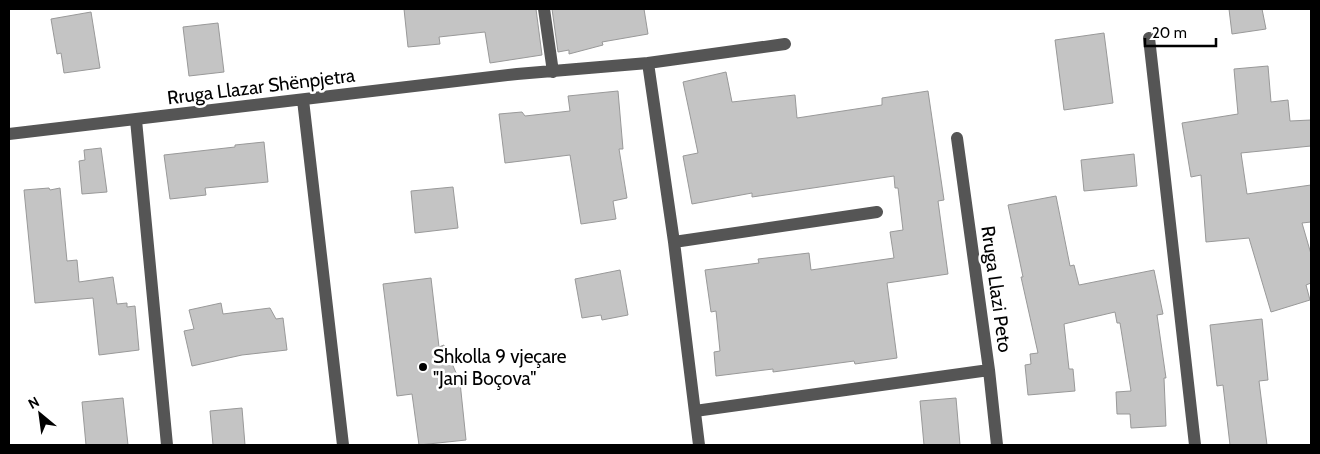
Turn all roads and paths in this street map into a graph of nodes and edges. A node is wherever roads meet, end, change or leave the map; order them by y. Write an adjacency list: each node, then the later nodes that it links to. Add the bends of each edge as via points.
1 (544, 9): 5 (street)
2 (1149, 38): 18 (street)
3 (786, 44): 4 (street, Rruga Llazar Shënpjetra)
4 (648, 63): 5 (street, Rruga Llazar Shënpjetra); 11 (street)
5 (553, 72): 6 (street, Rruga Llazar Shënpjetra)
6 (303, 100): 7 (street, Rruga Llazar Shënpjetra); 15 (street)
7 (136, 120): 8 (street, Rruga Llazar Shënpjetra); 14 (street)
8 (9, 134)
9 (957, 138): 12 (street, Rruga Llazi Peto)
10 (877, 212): 11 (street)
11 (674, 242): 13 (street)
12 (989, 370): 13 (street); 17 (street, Rruga Llazi Peto)
13 (695, 411): 16 (street)
14 (167, 445)
15 (343, 445)
16 (699, 445)
17 (997, 445)
18 (1195, 445)

